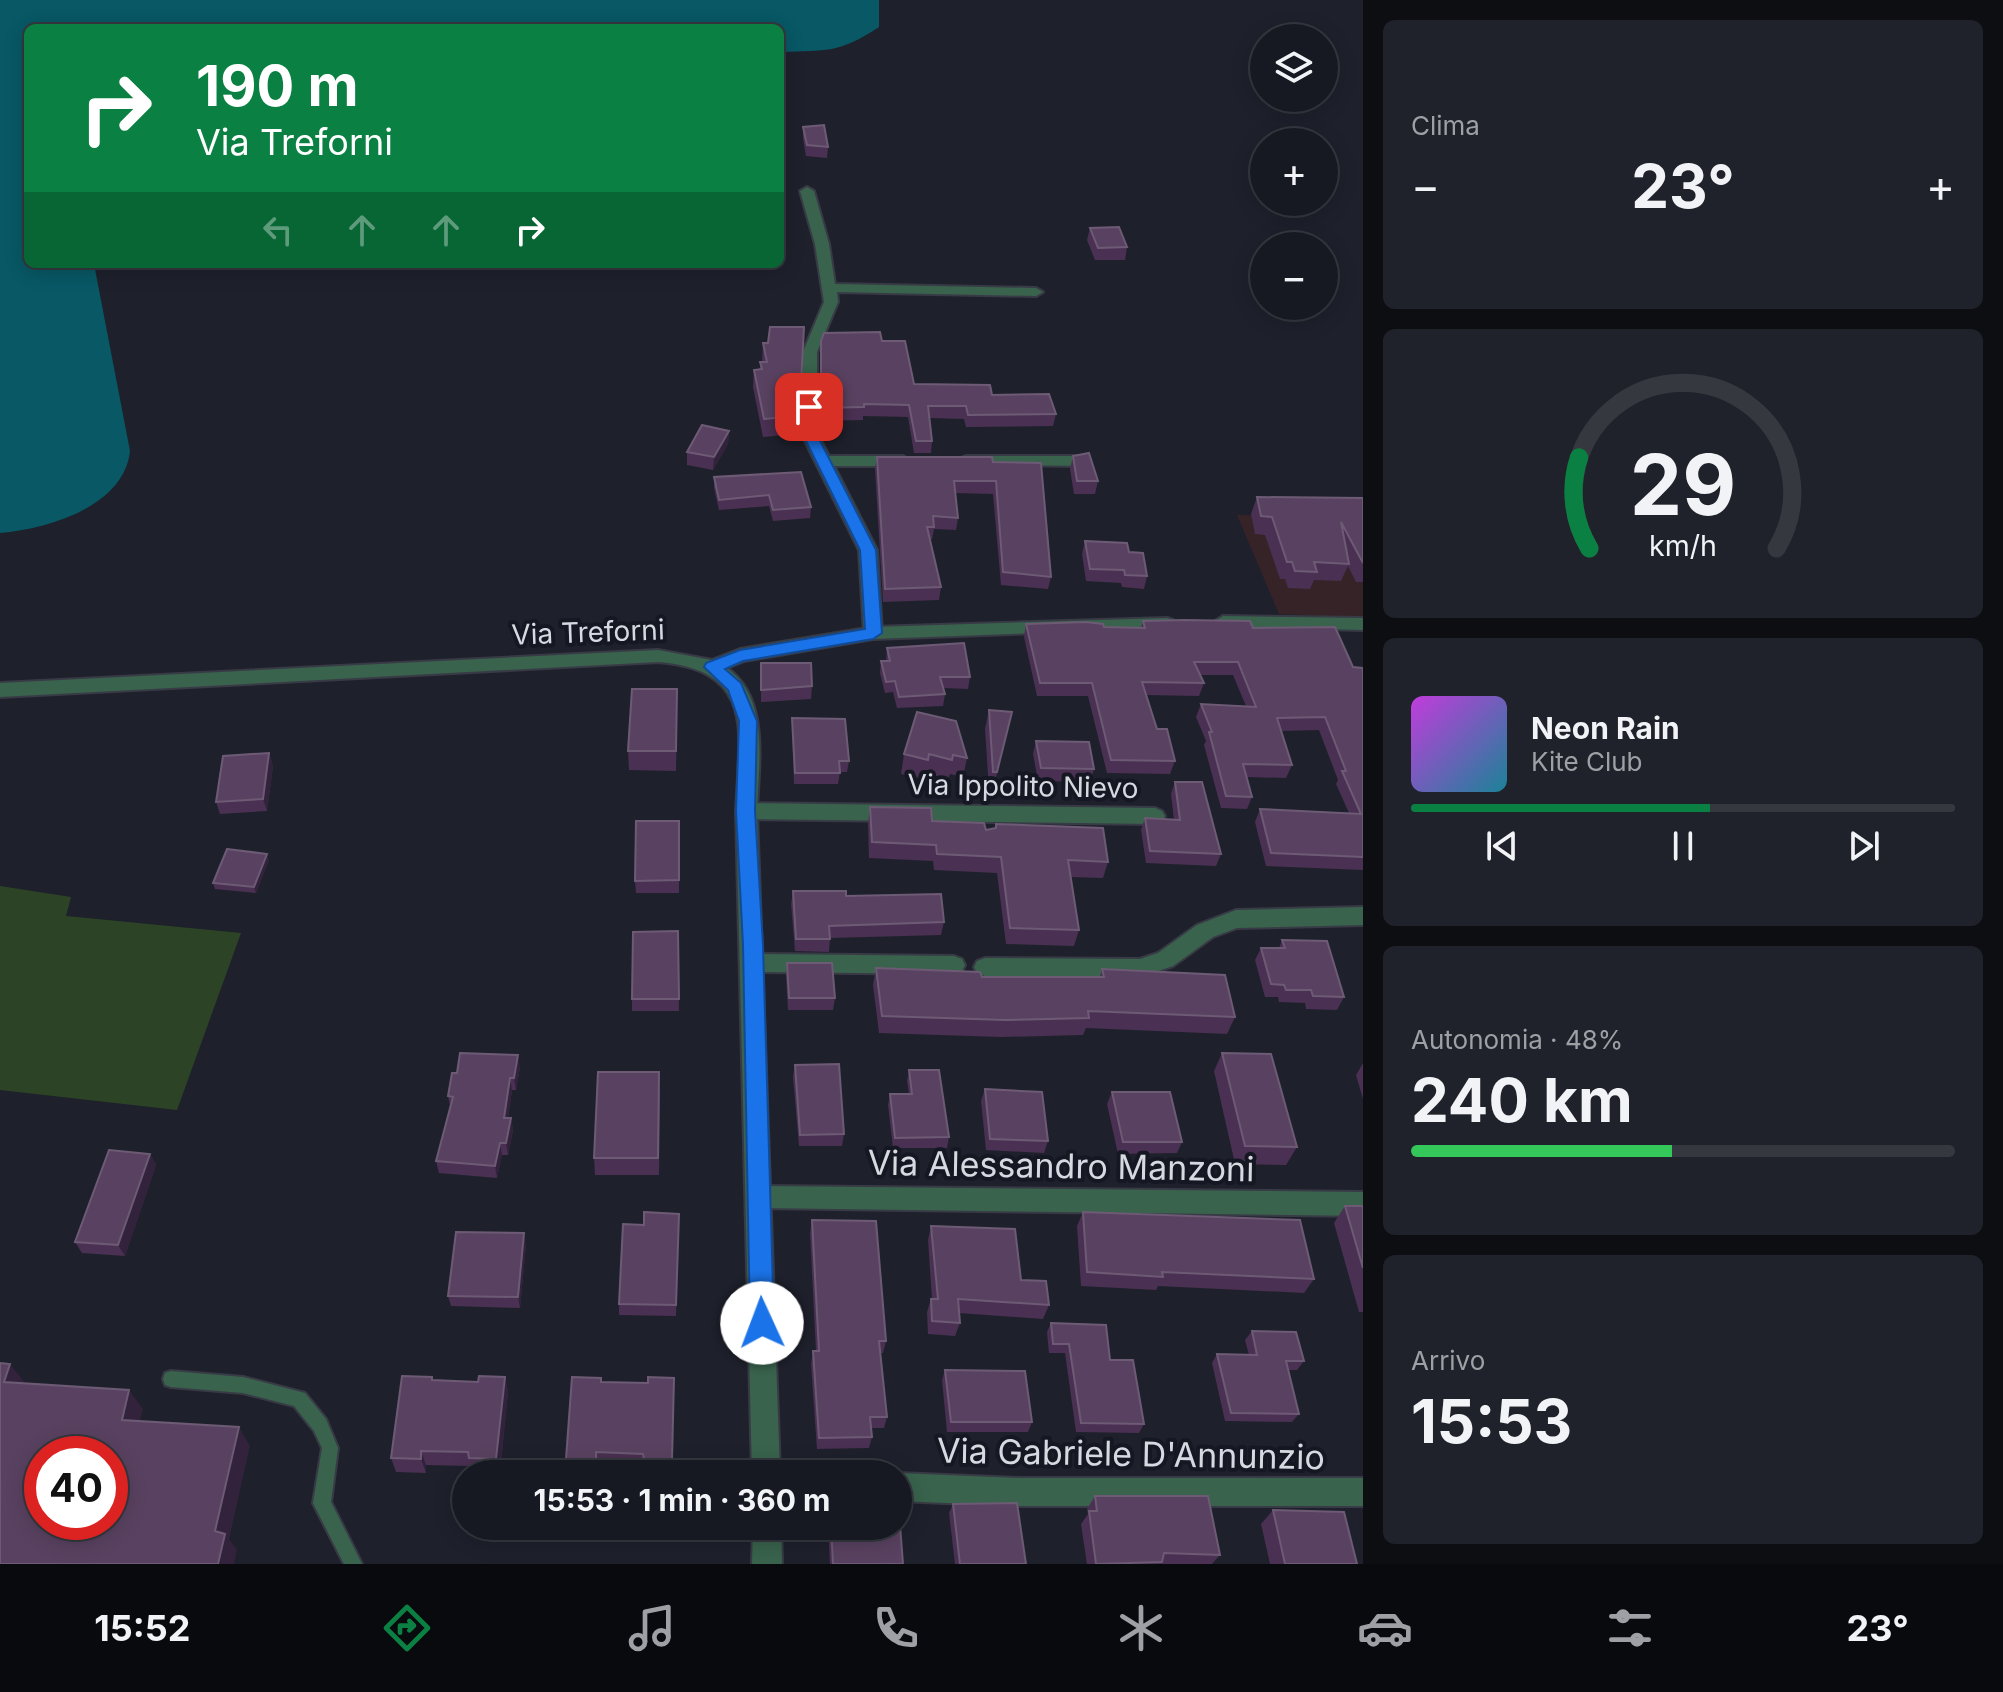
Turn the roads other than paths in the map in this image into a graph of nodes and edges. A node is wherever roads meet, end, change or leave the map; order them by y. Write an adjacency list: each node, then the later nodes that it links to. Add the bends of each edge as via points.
1 (807, 191): 3 (street)
2 (1036, 292): 3 (street)
3 (830, 295): 4 (street, via 810,352 808,381 809,433)
4 (823, 461): 5 (street); 9 (street, via 868,550)
5 (914, 461)
6 (944, 461): 7 (street)
7 (1080, 461)
8 (1363, 624): 9 (street, via 1192,623)
9 (873, 633): 10 (street, via 740,655)
10 (712, 667): 11 (street, Via Treforni, via 688,658 611,657); 12 (street, via 735,687 748,721)
11 (0, 690)
12 (746, 811): 13 (street, Via Ippolito Nievo); 15 (street)
13 (1155, 816)
14 (1363, 916): 17 (street, via 1236,919 1205,931 1165,960 1140,968)
15 (753, 963): 16 (street); 18 (street)
16 (954, 965)
17 (985, 967)
18 (758, 1197): 19 (street, Via Alessandro Manzoni); 21 (street)
19 (1363, 1204)
20 (171, 1379): 25 (lane, via 243,1385 299,1399 330,1448 322,1503)
21 (766, 1460)
22 (912, 1488): 23 (street, Via Gabriele D'Annunzio)
23 (1363, 1492)
24 (767, 1540): 26 (street)
25 (353, 1564)
26 (767, 1564)

